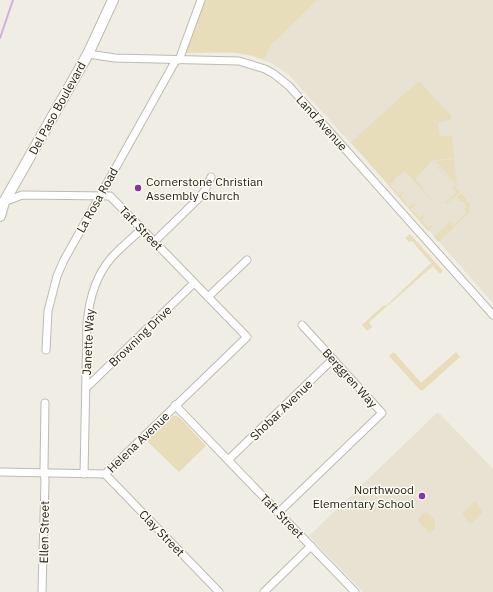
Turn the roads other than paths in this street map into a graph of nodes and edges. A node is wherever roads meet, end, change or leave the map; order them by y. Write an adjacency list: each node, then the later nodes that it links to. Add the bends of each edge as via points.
1 (113, 0): 3 (main road, Del Paso Boulevard)
2 (201, 0): 4 (street, La Rosa Road)
3 (88, 54): 4 (street, Land Avenue, via 105,58); 7 (main road, Del Paso Boulevard)
4 (177, 60): 6 (street, La Rosa Road); 14 (street, Land Avenue, via 246,62 265,69 282,80)
5 (211, 177): 10 (street, via 199,198)
6 (100, 196): 7 (street, Taft Street, via 22,195); 9 (street, Taft Street, via 110,196); 17 (street, La Rosa Road, via 57,276 48,311)
7 (1, 206): 8 (main road, Del Paso Boulevard)
8 (0, 216)
9 (142, 229): 10 (street, Taft Street); 19 (street, Janette Way, via 106,265 94,287 86,324)
10 (154, 242): 12 (street, Taft Street)
11 (247, 260): 13 (street)
12 (194, 284): 13 (street, Taft Street); 19 (street, Browning Drive)
13 (208, 297): 16 (street, Taft Street)
14 (493, 316)
15 (302, 325): 18 (street, Berggren Way)
16 (246, 337): 21 (street, Helena Avenue)
17 (46, 350)
18 (333, 359): 22 (street, Shobar Avenue); 27 (street, Berggren Way, via 382,413)
19 (86, 388): 25 (street, Janette Way)
20 (45, 403): 24 (street)
21 (175, 405): 22 (street, Taft Street); 26 (street, Helena Avenue)
22 (228, 460): 27 (street, Taft Street)
23 (0, 472): 24 (street, Helena Avenue)
24 (45, 473): 25 (street, Helena Avenue); 29 (street, Ellen Street)
25 (84, 474): 26 (street, Helena Avenue)
26 (105, 474): 30 (street, Clay Street)
27 (278, 512): 28 (street, Taft Street)
28 (311, 546): 31 (street); 32 (street, Taft Street)
29 (42, 592)
30 (219, 592)
31 (264, 592)
32 (355, 592)

